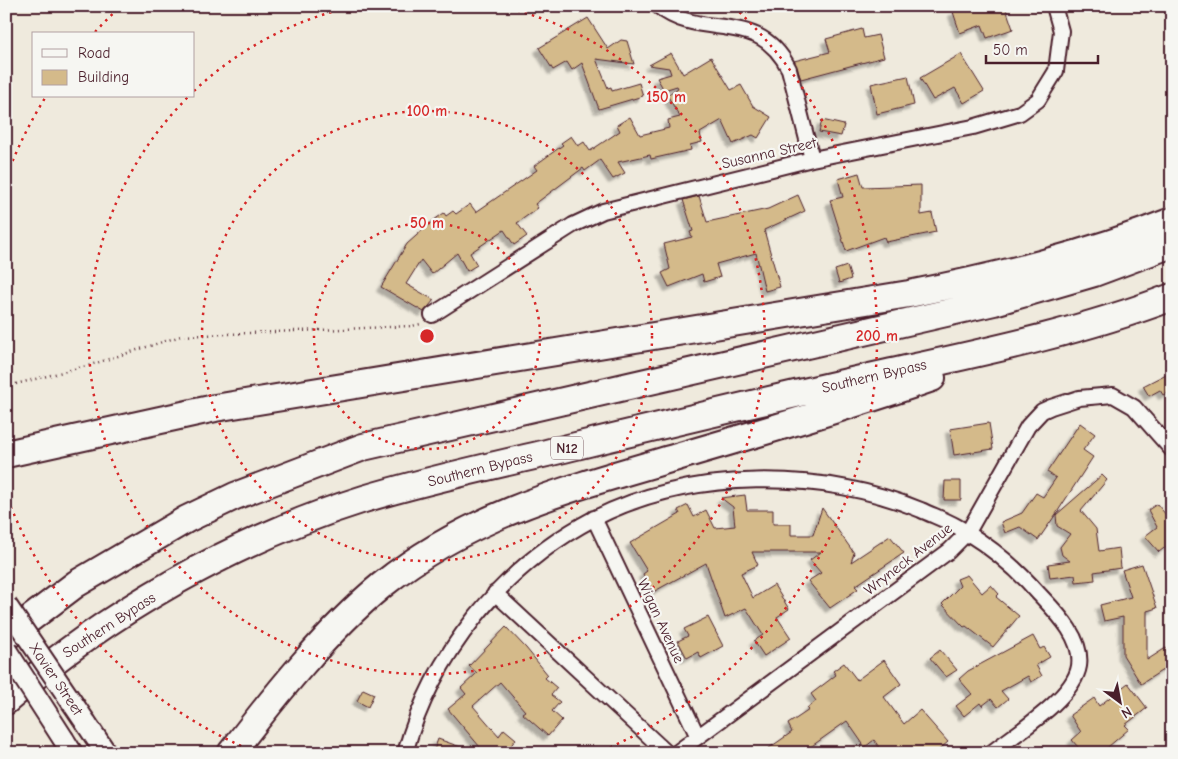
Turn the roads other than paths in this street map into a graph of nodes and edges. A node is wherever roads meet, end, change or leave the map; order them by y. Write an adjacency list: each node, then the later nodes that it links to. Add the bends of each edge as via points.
1 (658, 6): 3 (street, via 680,21 737,28 751,32 770,44 789,69)
2 (1054, 6): 3 (street, Susanna Street, via 1061,31 1056,71 1038,100 1020,113 973,127)
3 (812, 159): 7 (street, Susanna Street, via 597,213 564,230)
4 (1172, 221): 10 (highway, via 1081,253 978,280 224,407)
5 (1172, 244): 15 (highway, via 1094,273 994,302 428,430 312,464 187,519 76,584)
6 (1172, 297): 8 (highway, Southern Bypass / N12, via 1132,312)
7 (432, 316)
8 (1026, 342): 17 (highway, via 905,388 564,490 492,517 458,534 381,586); 18 (highway, Southern Bypass / N12, via 728,409 362,500 241,548 173,584 70,649)
9 (1172, 450): 12 (street, Wryneck Avenue, via 1134,407 1112,395 1078,398 1051,407 1042,411 1028,426)
10 (6, 454)
11 (594, 518): 12 (street, via 664,493 698,486 748,480 786,481 857,488 904,503); 13 (street, via 536,556); 19 (street, Wigan Avenue)
12 (968, 532): 19 (street, Wryneck Avenue, via 949,551); 27 (street, via 1035,589 1070,630 1080,652 1079,667 1071,686 1056,702)
13 (495, 593): 24 (street, via 441,666 422,703); 25 (street)
14 (6, 606): 21 (main road, Xavier Street, bridge)
15 (6, 637)
16 (6, 650): 20 (main road, Xavier Street, bridge)
17 (298, 672): 22 (highway); 23 (highway)
18 (6, 702)
19 (698, 737): 26 (street, Wryneck Avenue)
20 (68, 747)
21 (106, 753)
22 (231, 753)
23 (246, 753)
24 (405, 753)
25 (667, 753)
26 (676, 753)
27 (991, 753)

